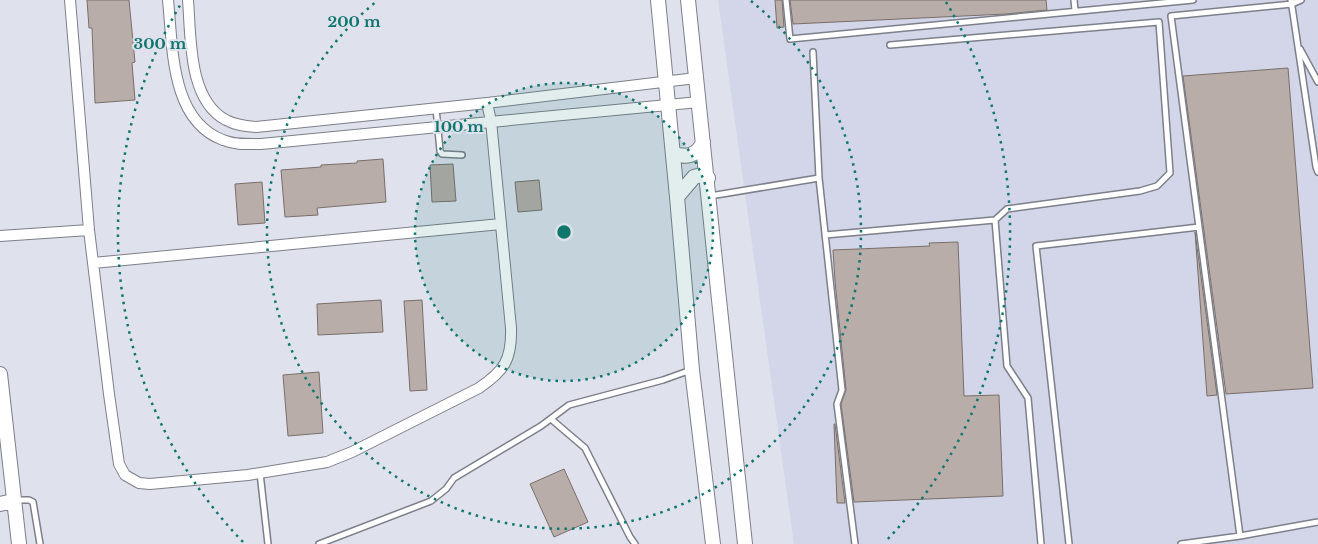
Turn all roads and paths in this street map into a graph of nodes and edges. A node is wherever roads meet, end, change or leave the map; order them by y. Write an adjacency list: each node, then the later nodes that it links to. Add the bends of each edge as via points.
1 (70, 0): 36 (street)
2 (168, 0): 24 (street, via 181,95 192,116 207,132 223,141 261,144)
3 (188, 0): 22 (street, via 196,80 212,110 225,120 256,127)
4 (658, 0): 17 (street)
5 (688, 0): 16 (street)
6 (786, 0): 12 (lane, via 790,39)
7 (1074, 0): 12 (lane)
8 (1193, 0): 11 (lane)
9 (1301, 0): 10 (lane)
10 (1292, 2): 14 (lane); 35 (lane, via 1171,16)
11 (1127, 3): 12 (lane)
12 (1075, 11)
13 (890, 45): 33 (lane, via 1159,22 1170,173 1157,186 1140,191 1008,209)
14 (1298, 45): 18 (lane); 28 (lane)
15 (813, 52): 30 (lane)
16 (696, 78): 17 (street); 19 (street)
17 (666, 81): 20 (street); 21 (street)
18 (1318, 82)
19 (699, 102): 21 (street); 25 (street)
20 (487, 103): 22 (street); 23 (street)
21 (668, 104): 23 (street); 26 (street)
22 (436, 108): 24 (lane)
23 (490, 121): 24 (street); 34 (street)
24 (438, 126): 27 (lane, via 442,154)
25 (704, 142): 26 (street, via 694,154 683,156); 29 (street)
26 (673, 153): 32 (street)
27 (462, 155)
28 (1317, 169)
29 (708, 178): 31 (street); 32 (street, via 694,177)
30 (819, 178): 31 (lane); 37 (lane)
31 (709, 196): 54 (street)
32 (678, 197): 40 (street)
33 (994, 220): 37 (lane); 56 (lane, via 1007,366 1028,398)
34 (501, 224): 39 (street); 43 (street, via 512,347 494,378 352,452 327,462)
35 (1199, 227): 47 (lane); 57 (lane, via 1036,246)
36 (89, 230): 38 (street); 39 (street)
37 (825, 235): 55 (lane, via 842,390 837,404)
38 (0, 236)
39 (93, 263): 43 (street, via 119,464 125,475 139,483 150,484)
40 (692, 370): 42 (lane, via 570,405); 53 (street)
41 (0, 374): 44 (street)
42 (551, 419): 51 (lane, via 454,478 431,501); 52 (lane, via 585,448)
43 (260, 473): 50 (lane)
44 (14, 500): 45 (street); 48 (street); 49 (lane, via 33,502)
45 (0, 504)
46 (1318, 522): 47 (lane)
47 (1240, 536): 58 (lane)
48 (19, 544)
49 (40, 544)
50 (268, 544)
51 (319, 544)
52 (635, 544)
53 (713, 544)
54 (745, 544)
55 (855, 544)
56 (1041, 544)
57 (1068, 544)
58 (1181, 544)

